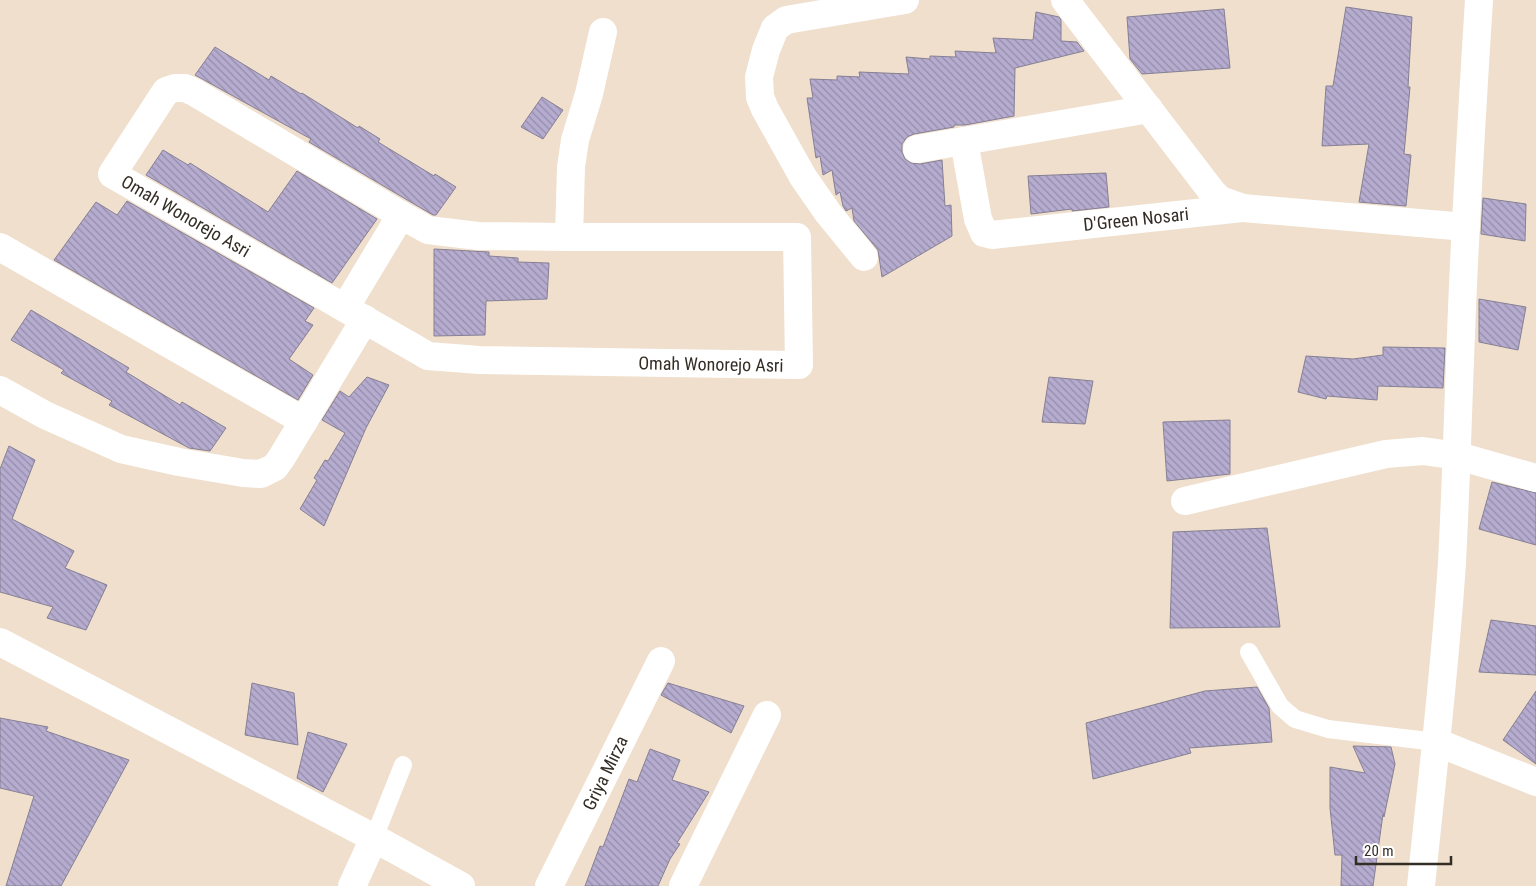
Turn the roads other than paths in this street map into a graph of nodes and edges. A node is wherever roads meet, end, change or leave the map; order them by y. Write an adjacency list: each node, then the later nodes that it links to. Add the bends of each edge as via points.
1 (905, 0): 13 (street, via 786,20 775,28 759,77 760,97 765,110 803,177)
2 (1065, 0): 5 (street, D'Green Nosari)
3 (1480, 0): 10 (street)
4 (603, 32): 11 (street, via 574,149)
5 (1149, 109): 6 (street); 8 (street, D'Green Nosari, via 1213,193 1220,200)
6 (964, 140): 7 (street); 8 (street, D'Green Nosari, via 978,219 984,233 992,235)
7 (917, 149)
8 (1243, 208): 10 (street)
9 (401, 215): 11 (street, Omah Wonorejo Asri, via 428,230 454,234); 14 (street); 14 (street, Omah Wonorejo Asri, via 185,88 166,90 112,174)
10 (1466, 227): 17 (street)
11 (568, 237): 14 (street, Omah Wonorejo Asri, via 797,237 800,365 479,360 428,356)
12 (0, 246): 16 (street)
13 (864, 257)
14 (355, 314): 16 (street)
15 (0, 390): 16 (street, via 121,449 242,474 262,474 275,467)
16 (304, 421)
17 (1458, 456): 18 (street); 19 (street, via 1422,451 1386,454); 24 (street)
18 (1536, 478)
19 (1185, 501)
20 (0, 642): 27 (street)
21 (1249, 652): 24 (lane, via 1280,706 1295,718 1328,728)
22 (661, 661): 30 (street, Griya Mirza)
23 (767, 715): 31 (street)
24 (1436, 742): 26 (street); 32 (street)
25 (403, 765): 27 (lane)
26 (1536, 782)
27 (374, 838): 28 (street); 29 (street)
28 (352, 886)
29 (461, 886)
30 (549, 886)
31 (683, 886)
32 (1421, 886)

